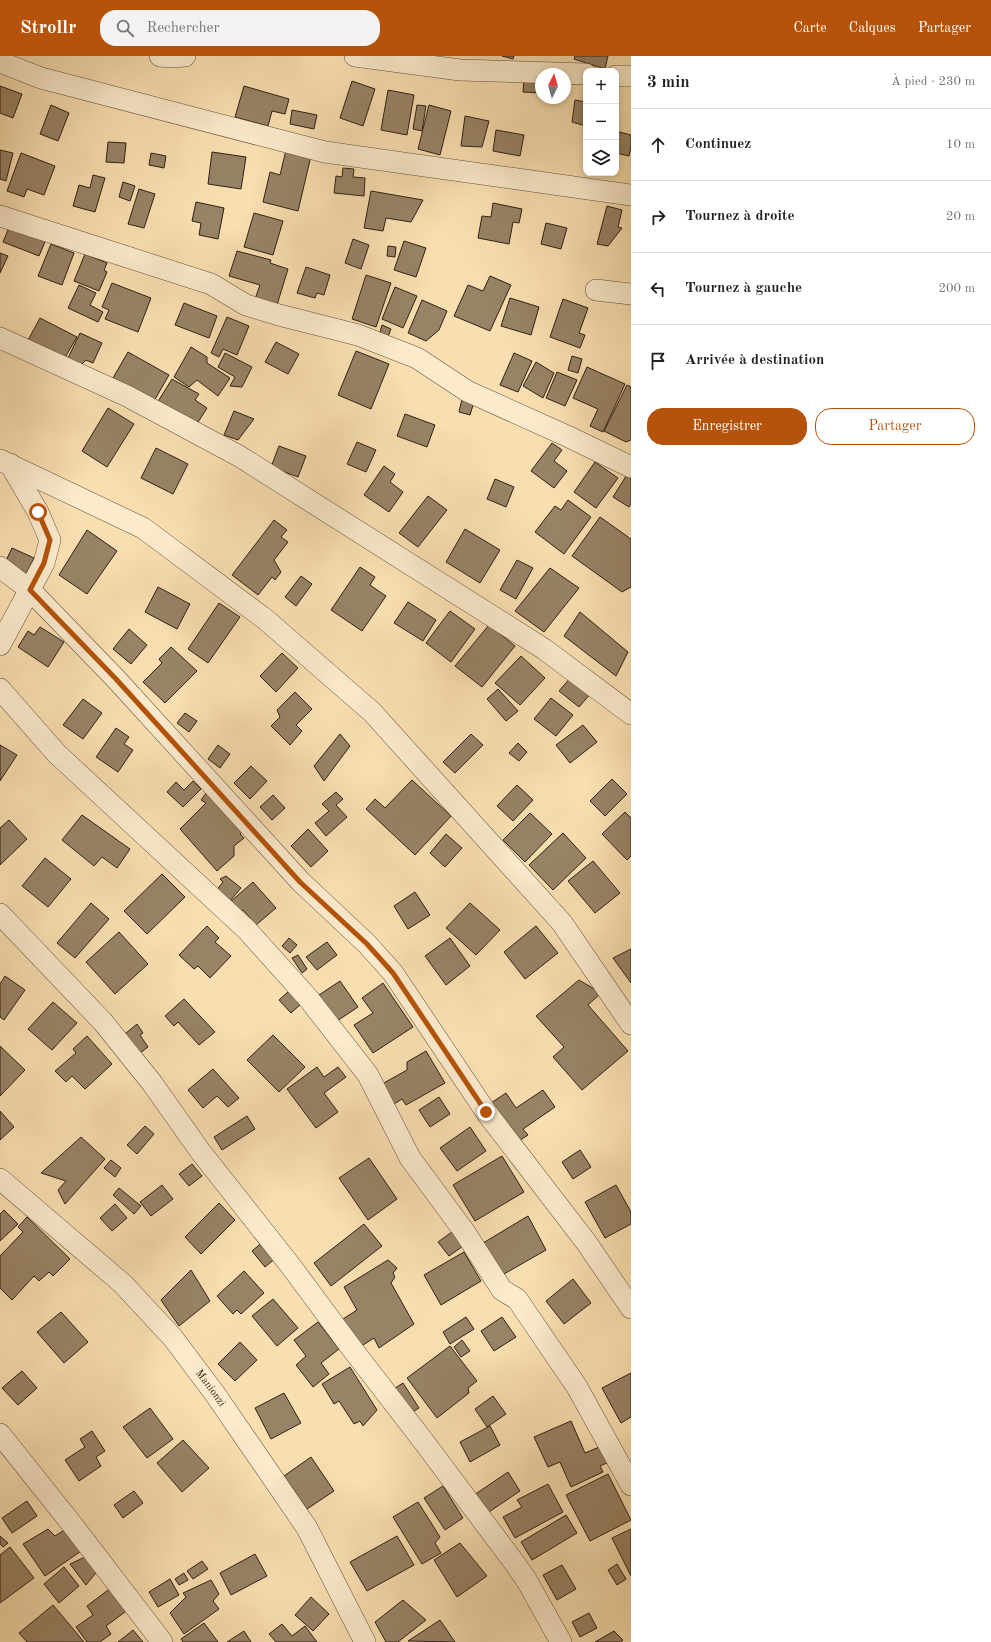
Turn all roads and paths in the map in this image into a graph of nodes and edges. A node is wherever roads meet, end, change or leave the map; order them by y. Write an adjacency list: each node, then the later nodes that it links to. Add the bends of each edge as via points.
1 (160, 56): 2 (street)
2 (185, 56)
3 (355, 56): 5 (street)
4 (0, 62): 9 (street, via 49,80 325,152)
5 (463, 63): 6 (street)
6 (583, 74)
7 (619, 76): 8 (street)
8 (631, 76)
9 (631, 195)
10 (0, 216): 15 (street, via 211,284 246,305 358,335 417,358 467,391)
11 (596, 290): 12 (street)
12 (631, 294)
13 (0, 338): 20 (street, via 127,396 239,456 544,649)
14 (5, 462): 17 (street, via 38,512 50,540 44,563); 22 (street, via 142,528 265,619 372,712 562,923)
15 (631, 467)
16 (0, 567): 17 (street)
17 (30, 590): 18 (street); 24 (street, via 116,679 300,882 367,944 393,973 486,1112 586,1242)
18 (0, 645)
19 (0, 689): 26 (street, via 57,754 247,930 308,998 368,1075 410,1158 464,1231 502,1290 518,1299 577,1386)
20 (631, 714)
21 (0, 914): 29 (street, via 103,1022 152,1083 200,1151 290,1265 520,1570)
22 (631, 1024)
23 (0, 1179): 28 (street, Manionzi, via 123,1284 173,1338 215,1394 307,1528)
24 (631, 1308)
25 (0, 1434): 27 (street)
26 (631, 1485)
27 (162, 1642)
28 (365, 1642)
29 (561, 1642)

